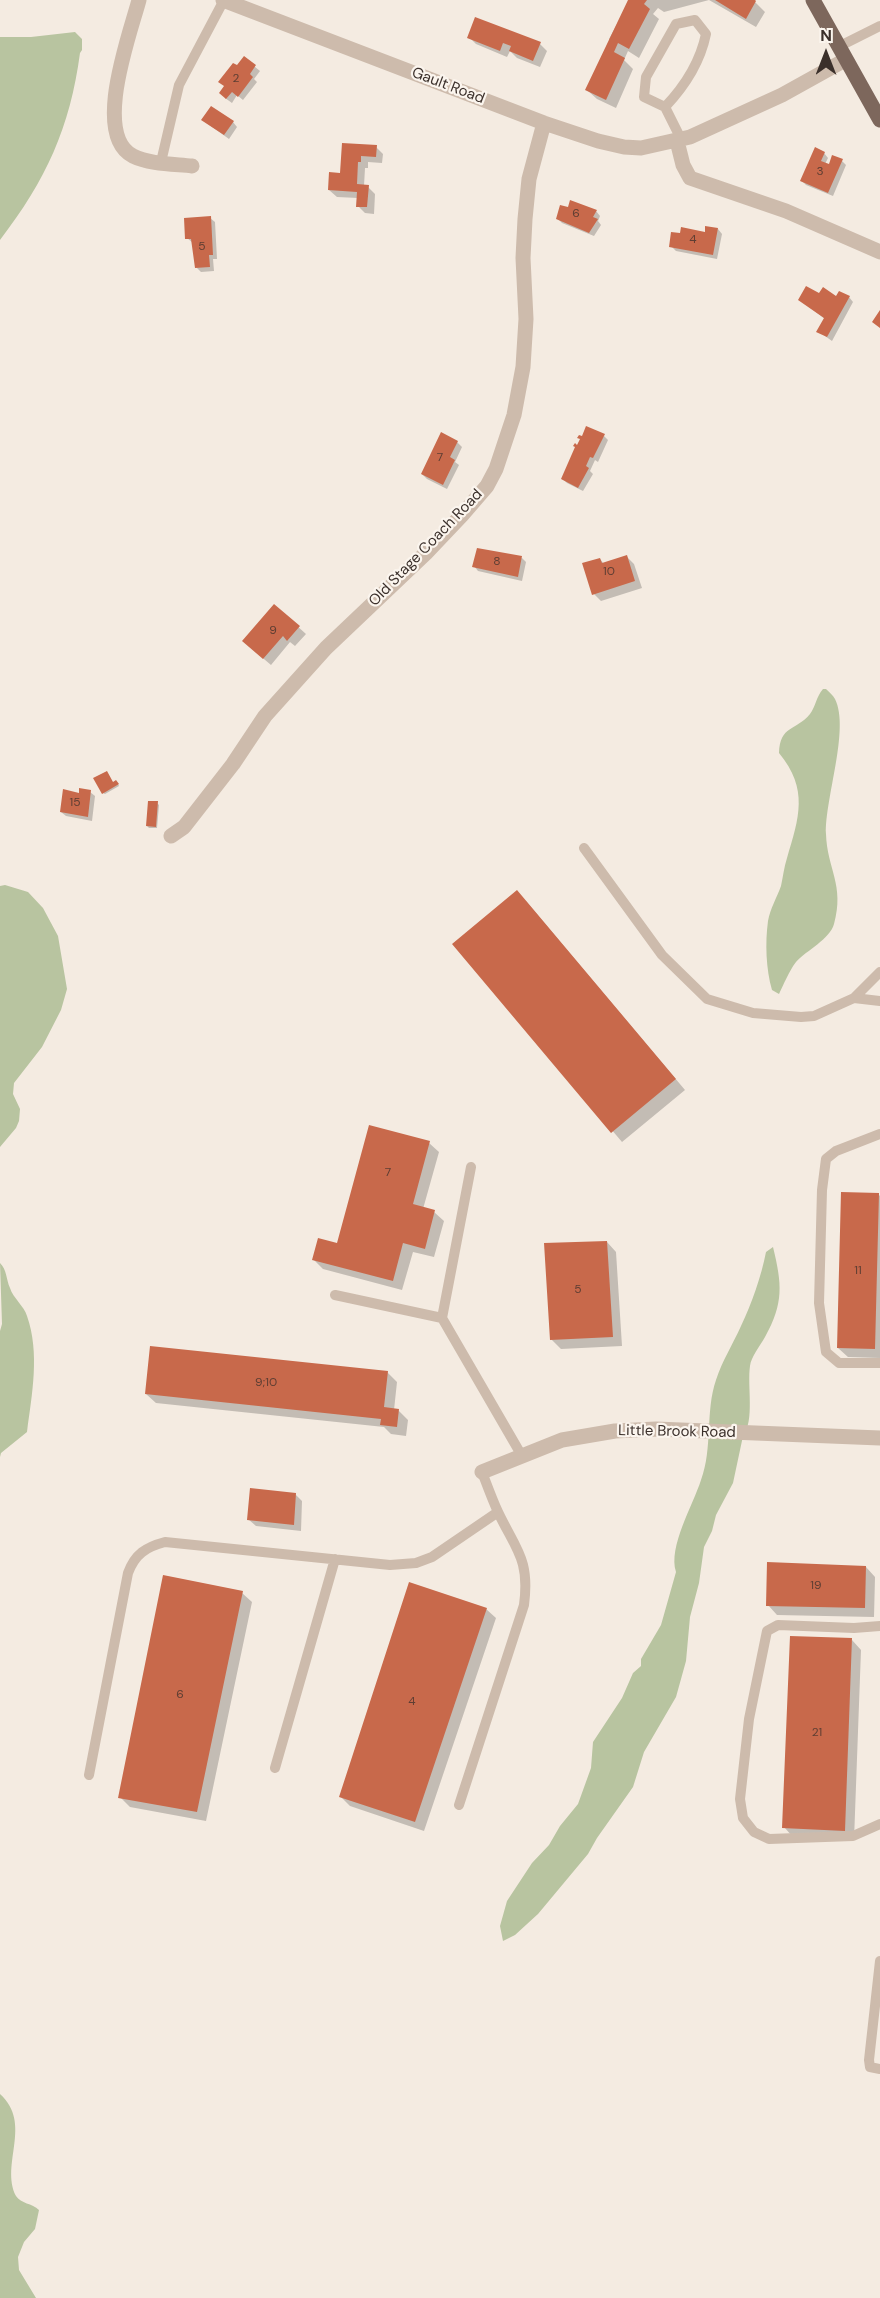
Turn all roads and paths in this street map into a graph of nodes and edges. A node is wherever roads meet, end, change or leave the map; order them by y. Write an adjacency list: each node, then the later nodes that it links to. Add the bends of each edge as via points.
1 (139, 0): 10 (street, via 117,91 115,128 120,144 132,155)
2 (224, 0): 8 (street, Gault Road); 10 (lane, via 179,85)
3 (813, 0): 5 (main road)
4 (880, 26): 5 (lane)
5 (842, 54): 7 (main road); 9 (street, Gault Road, via 782,95)
6 (665, 107): 6 (lane, via 644,97 646,77 676,24 694,20 706,34 703,49 684,87); 9 (lane)
7 (880, 120)
8 (544, 123): 9 (street, Gault Road, via 624,147 641,148); 13 (street, Old Stage Coach Road, via 529,179 525,219 523,367 514,415 496,469 462,515 287,691 184,827)
9 (679, 140): 12 (street, via 683,165 690,178 786,211)
10 (161, 162): 11 (street)
11 (192, 166)
12 (880, 252)
13 (171, 836)
14 (584, 848): 16 (lane, via 662,955 707,999 753,1013 801,1017 814,1016)
15 (880, 972): 16 (lane)
16 (854, 998): 17 (lane)
17 (880, 1001)
18 (880, 1134): 22 (lane, via 836,1151 826,1159 819,1303 826,1352 839,1363)
19 (471, 1167): 21 (lane)
20 (334, 1295): 21 (lane)
21 (442, 1318): 24 (lane)
22 (880, 1363)
23 (880, 1438): 24 (street, Little Brook Road, via 656,1429 615,1431 562,1440)
24 (522, 1456): 25 (street, Little Brook Road)
25 (482, 1472): 26 (lane)
26 (498, 1512): 27 (lane, via 432,1557 416,1563 390,1565); 31 (lane, via 521,1553 524,1605)
27 (335, 1559): 29 (lane); 30 (lane, via 165,1542 149,1546 133,1560)
28 (880, 1626): 32 (lane, via 778,1625 767,1631 740,1799 743,1818 754,1832 769,1839 853,1836)
29 (275, 1768)
30 (89, 1775)
31 (459, 1805)
32 (880, 1824)
33 (880, 1961): 34 (lane, via 869,2060 870,2067)
34 (880, 2069)

